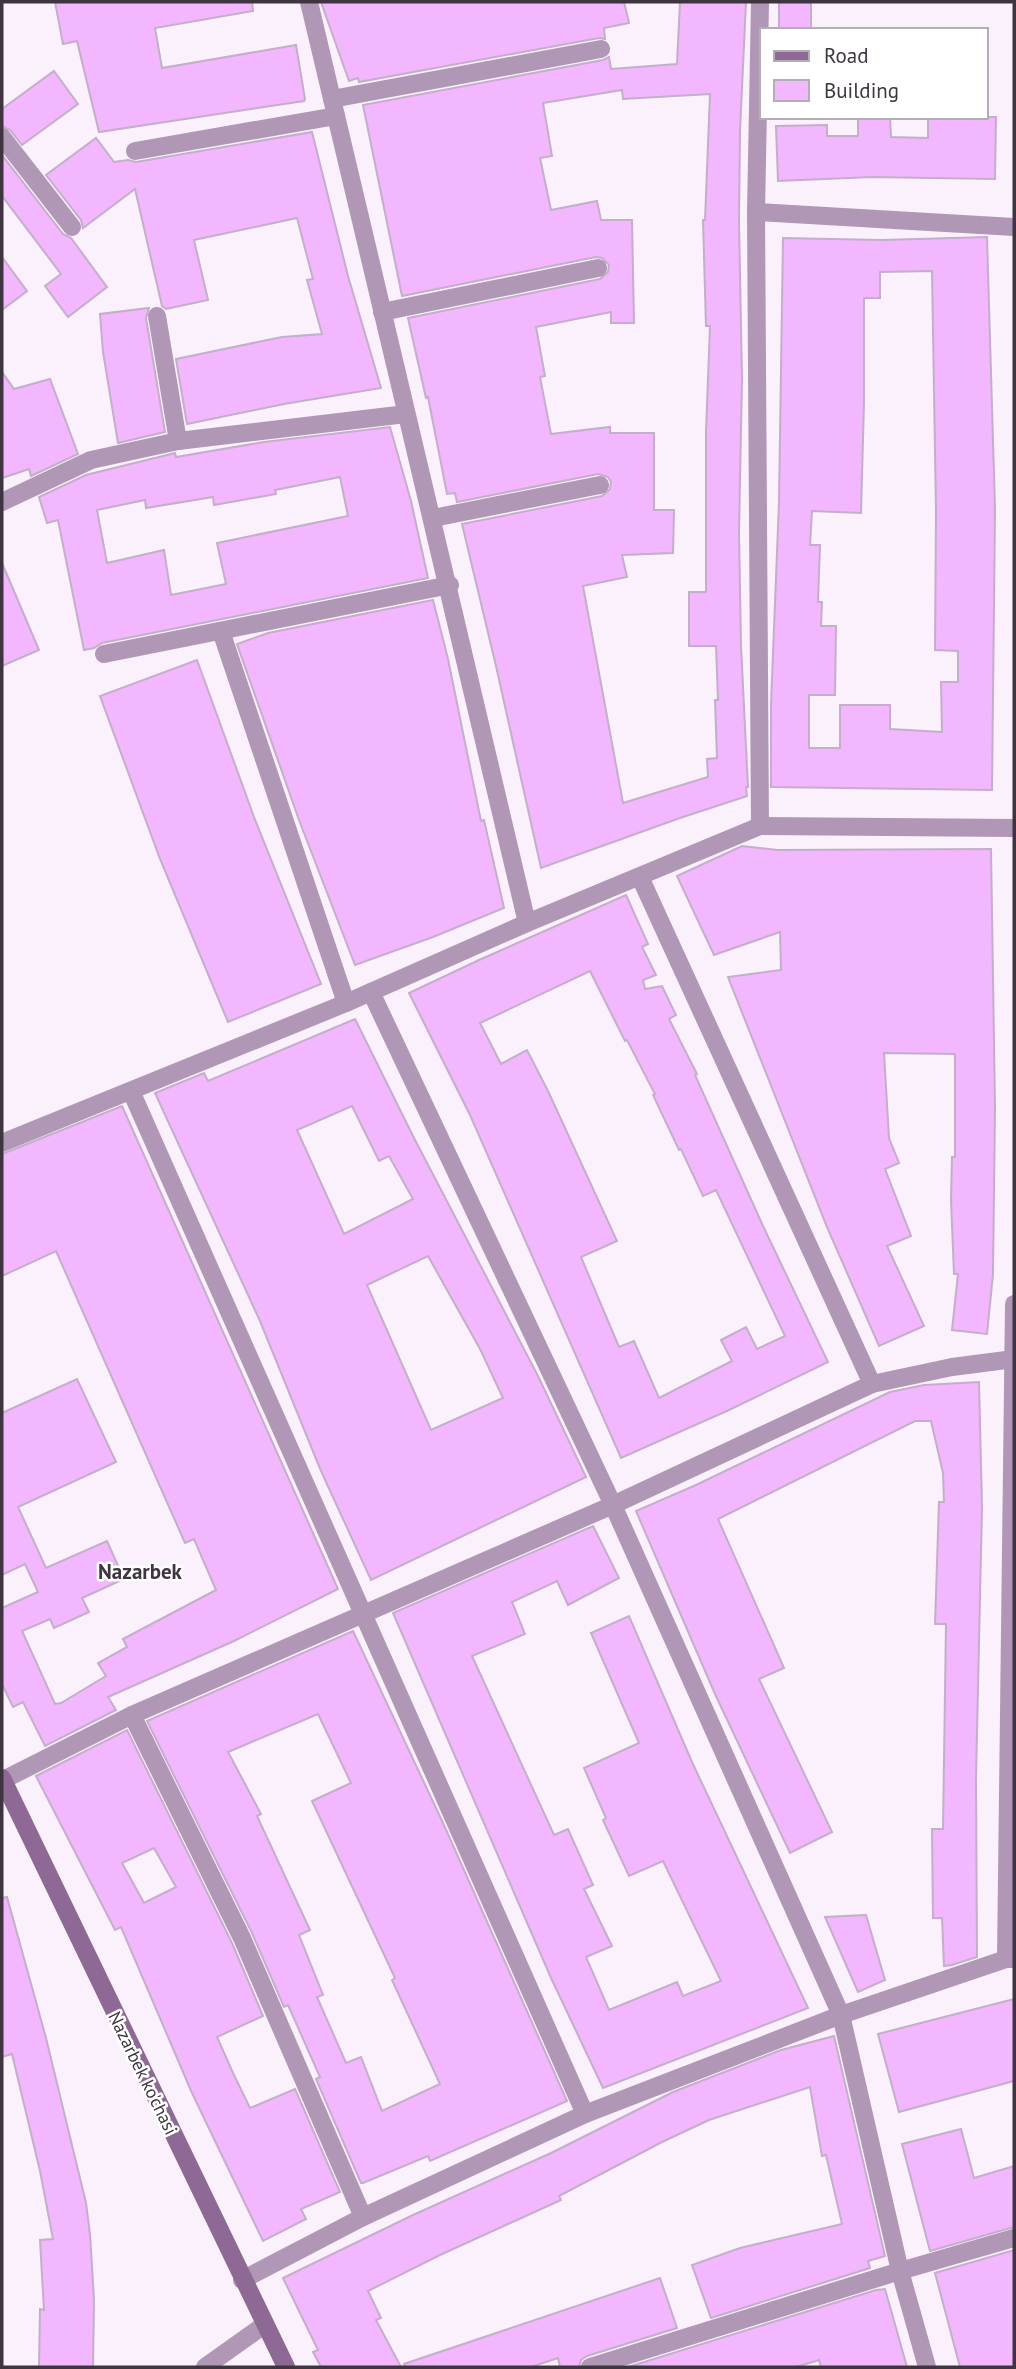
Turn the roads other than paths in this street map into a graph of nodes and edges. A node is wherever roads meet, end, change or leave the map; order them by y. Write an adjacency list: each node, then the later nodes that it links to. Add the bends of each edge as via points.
1 (309, 2): 4 (street)
2 (760, 2): 7 (street)
3 (601, 49): 4 (street)
4 (334, 108): 6 (street); 11 (street)
5 (2, 136): 8 (street)
6 (135, 151)
7 (756, 212): 9 (street); 21 (street)
8 (72, 227)
9 (1014, 227)
10 (598, 268): 11 (street)
11 (382, 312): 13 (street)
12 (157, 316): 14 (street)
13 (406, 414): 14 (street); 17 (street)
14 (178, 440): 16 (street, via 91,460)
15 (600, 485): 17 (street)
16 (2, 502)
17 (432, 517): 18 (street)
18 (450, 585): 19 (street); 24 (street)
19 (221, 631): 20 (street); 26 (street)
20 (104, 654)
21 (761, 826): 22 (street); 23 (street)
22 (1014, 828)
23 (640, 877): 24 (street); 31 (street)
24 (527, 923): 25 (street)
25 (371, 992): 26 (street); 32 (street)
26 (346, 1003): 27 (street)
27 (131, 1091): 28 (street); 33 (street)
28 (2, 1143)
29 (1014, 1304): 30 (street)
30 (1014, 1359): 31 (street); 36 (street)
31 (872, 1384): 32 (street)
32 (613, 1505): 33 (street); 37 (street)
33 (361, 1614): 34 (street); 38 (street)
34 (132, 1715): 35 (street); 39 (street, via 242,1938)
35 (2, 1779): 42 (main road, Nazarbek ko'chasi)
36 (1010, 1959): 37 (street)
37 (841, 2015): 38 (street); 41 (street)
38 (585, 2114): 39 (street)
39 (363, 2217): 42 (street)
40 (1014, 2238): 41 (street)
41 (900, 2271): 46 (street); 47 (street)
42 (242, 2280): 43 (main road, Nazarbek ko'chasi)
43 (264, 2325): 44 (street); 45 (main road, Nazarbek ko'chasi)
44 (205, 2367)
45 (286, 2367)
46 (590, 2367)
47 (927, 2367)

